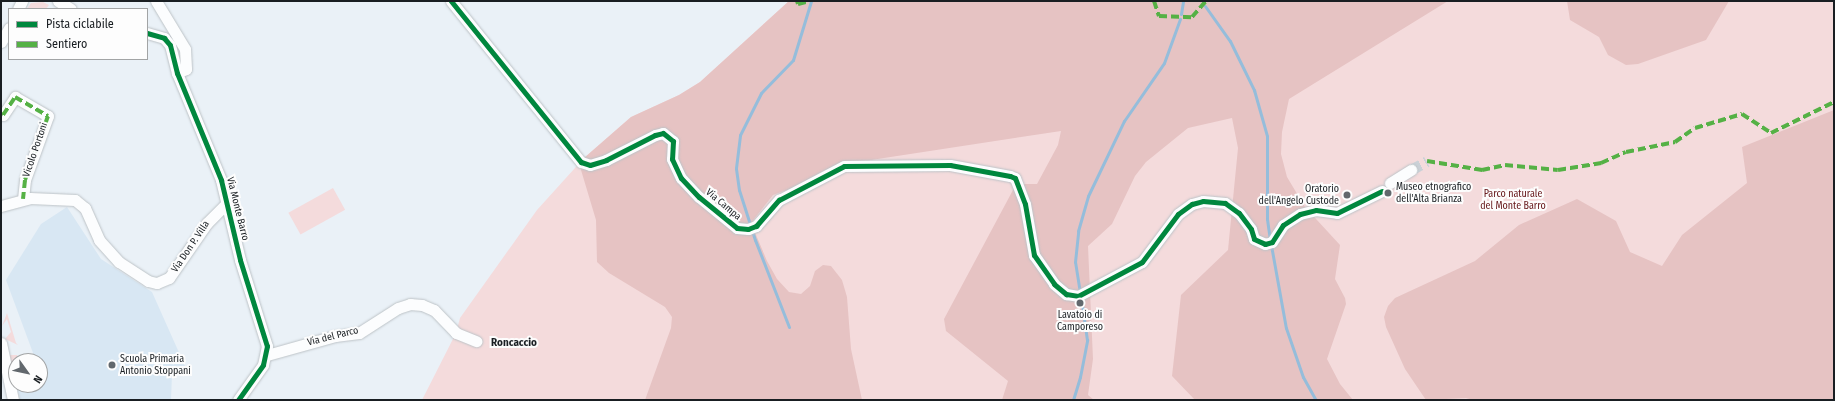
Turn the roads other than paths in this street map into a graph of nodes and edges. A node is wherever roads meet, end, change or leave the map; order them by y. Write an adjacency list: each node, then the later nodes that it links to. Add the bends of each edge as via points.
1 (58, 1): 4 (street)
2 (156, 1): 8 (street, via 185,49 186,69)
3 (451, 1): 12 (street, Via Campa, via 581,162 590,164 606,160 655,135 663,134 673,141 674,168 689,187 723,219 737,228 748,229 756,226 778,200 844,166 950,165 1010,176 1016,178 1025,204 1034,255 1054,284 1066,294 1078,296 1142,262 1178,214 1192,204 1203,201 1225,203 1239,213 1251,229 1254,239 1269,243 1282,225 1300,214 1316,210 1337,213)
4 (69, 8)
5 (8, 30): 7 (street)
6 (148, 33): 8 (street, Via Monte Barro, via 164,38 170,45)
7 (1, 42)
8 (177, 73): 14 (street, Via Monte Barro, via 221,180)
9 (1, 114): 13 (street, Vicolo Portoni, via 16,97 48,116 25,180)
10 (1411, 170): 11 (street)
11 (1390, 183)
12 (1382, 192)
13 (23, 199): 14 (street, Via Don P. Villa, via 69,198 80,203 89,215 99,240 119,262 157,284 169,278 207,223); 15 (street, Via Don P. Villa)
14 (226, 204): 18 (street, Via Monte Barro, via 240,260 267,346)
15 (1, 206)
16 (476, 341): 18 (street, Via del Parco, via 456,333 434,310 422,304 410,304 398,308 359,332)
17 (2, 350): 19 (street)
18 (266, 355): 20 (street, via 263,365)
19 (13, 400)
20 (238, 400)

